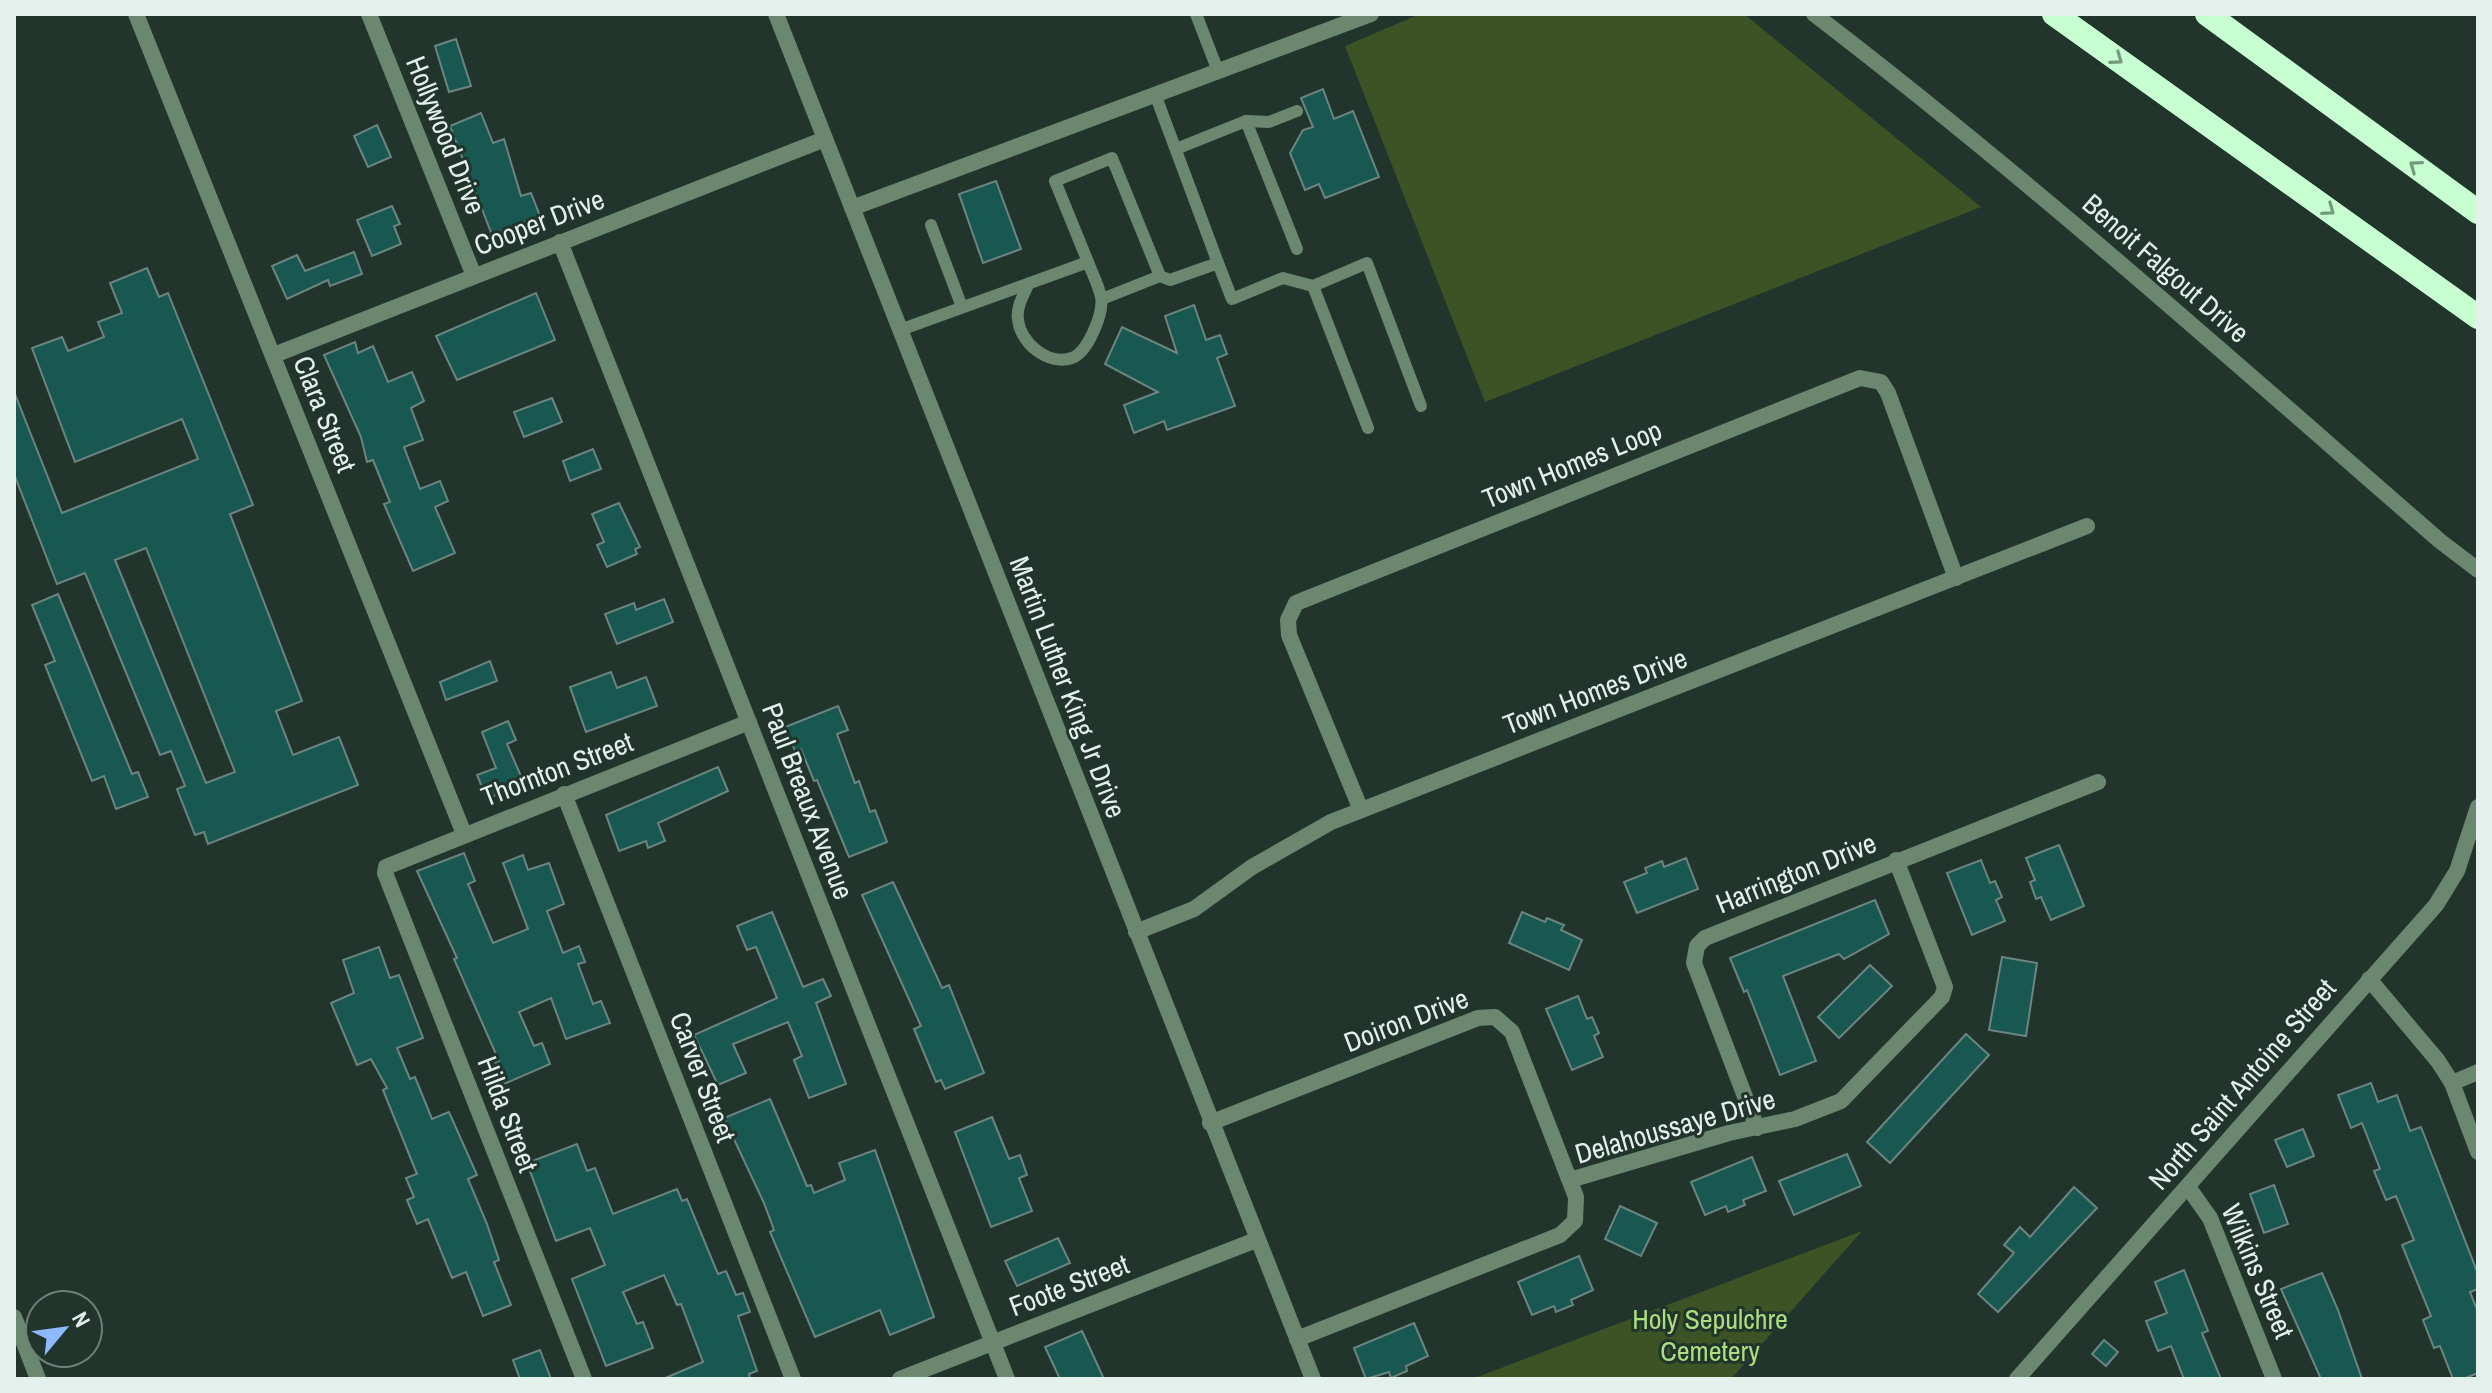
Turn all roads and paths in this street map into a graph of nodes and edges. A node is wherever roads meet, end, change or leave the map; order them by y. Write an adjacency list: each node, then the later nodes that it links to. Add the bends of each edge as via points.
1 (136, 14): 30 (street, Clara Street)
2 (369, 14): 22 (street, Hollywood Drive)
3 (776, 14): 13 (street, Martin Luther King Jr Drive)
4 (1196, 14): 9 (lane)
5 (1814, 14): 34 (street, Benoit Falgout Drive, via 2109,252)
6 (2054, 14): 28 (highway, one-way to 28)
7 (2207, 14): 16 (highway, one-way to 7)
8 (1362, 16): 9 (street)
9 (1218, 71): 10 (street)
10 (1155, 94): 14 (lane); 15 (street)
11 (1297, 111): 12 (lane, via 1269,122)
12 (1246, 121): 14 (lane); 19 (lane)
13 (825, 139): 15 (street, Martin Luther King Jr Drive); 18 (street, Cooper Drive)
14 (1176, 149): 21 (lane)
15 (852, 208): 29 (street, Martin Luther King Jr Drive)
16 (2478, 212)
17 (931, 225): 27 (lane)
18 (560, 242): 22 (street, Cooper Drive); 36 (street, Paul Breaux Avenue)
19 (1297, 249)
20 (1088, 262): 23 (lane, via 1055,181 1112,158); 24 (lane); 26 (lane)
21 (1218, 263): 23 (lane, via 1170,280); 25 (lane, via 1232,299 1283,278)
22 (474, 276): 30 (street, Cooper Drive)
23 (1160, 276): 26 (lane)
24 (1029, 283): 26 (lane, via 1017,316 1019,328 1034,349 1051,358 1072,358 1083,349); 27 (lane)
25 (1313, 286): 31 (lane, via 1367,263); 32 (lane)
26 (1102, 299)
27 (962, 307): 29 (lane)
28 (2478, 317)
29 (900, 330): 44 (street, Martin Luther King Jr Drive)
30 (274, 355): 41 (street, Clara Street)
31 (1421, 406)
32 (1368, 428)
33 (2087, 526): 35 (street, Town Homes Drive)
34 (2478, 570)
35 (1956, 578): 40 (street, Town Homes Drive); 40 (street, Town Homes Loop, via 1888,393 1881,382 1860,378 1296,603 1288,620 1289,635)
36 (749, 722): 38 (street, Thornton Street); 56 (street, Paul Breaux Avenue)
37 (2098, 782): 42 (street, Harrington Drive)
38 (564, 794): 41 (street, Thornton Street); 59 (street, Carver Street)
39 (2478, 807): 45 (street, North Saint Antoine Street, via 2457,871 2443,894)
40 (1361, 810): 44 (street, Town Homes Drive, via 1305,836 1194,909)
41 (464, 834): 43 (street, Thornton Street)
42 (1896, 860): 49 (street, Delahoussaye Drive, via 1943,977 1942,997 1841,1101); 49 (street, Harrington Drive, via 1705,938 1697,946 1694,963)
43 (386, 867): 58 (street, Hilda Street)
44 (1136, 932): 48 (street, Martin Luther King Jr Drive)
45 (2369, 979): 47 (street); 52 (street, North Saint Antoine Street)
46 (2478, 1072): 47 (street)
47 (2452, 1083): 50 (street)
48 (1210, 1123): 51 (street, Doiron Drive, via 1478,1018 1495,1017 1512,1032); 53 (street, Martin Luther King Jr Drive)
49 (1757, 1128): 51 (street, Delahoussaye Drive)
50 (2478, 1152)
51 (1570, 1180): 55 (street, Delahoussaye Drive, via 1579,1209 1560,1235)
52 (2188, 1187): 63 (street, North Saint Antoine Street); 64 (street, Wilkins Street, via 2210,1218)
53 (1256, 1240): 55 (street, Martin Luther King Jr Drive); 56 (street, Foote Street)
54 (14, 1317): 57 (street)
55 (1297, 1339): 62 (street, Martin Luther King Jr Drive)
56 (993, 1343): 60 (street, Foote Street); 61 (street, Paul Breaux Avenue)
57 (38, 1379)
58 (584, 1379)
59 (793, 1379)
60 (900, 1379)
61 (1007, 1379)
62 (1313, 1379)
63 (2017, 1379)
64 (2274, 1379)

